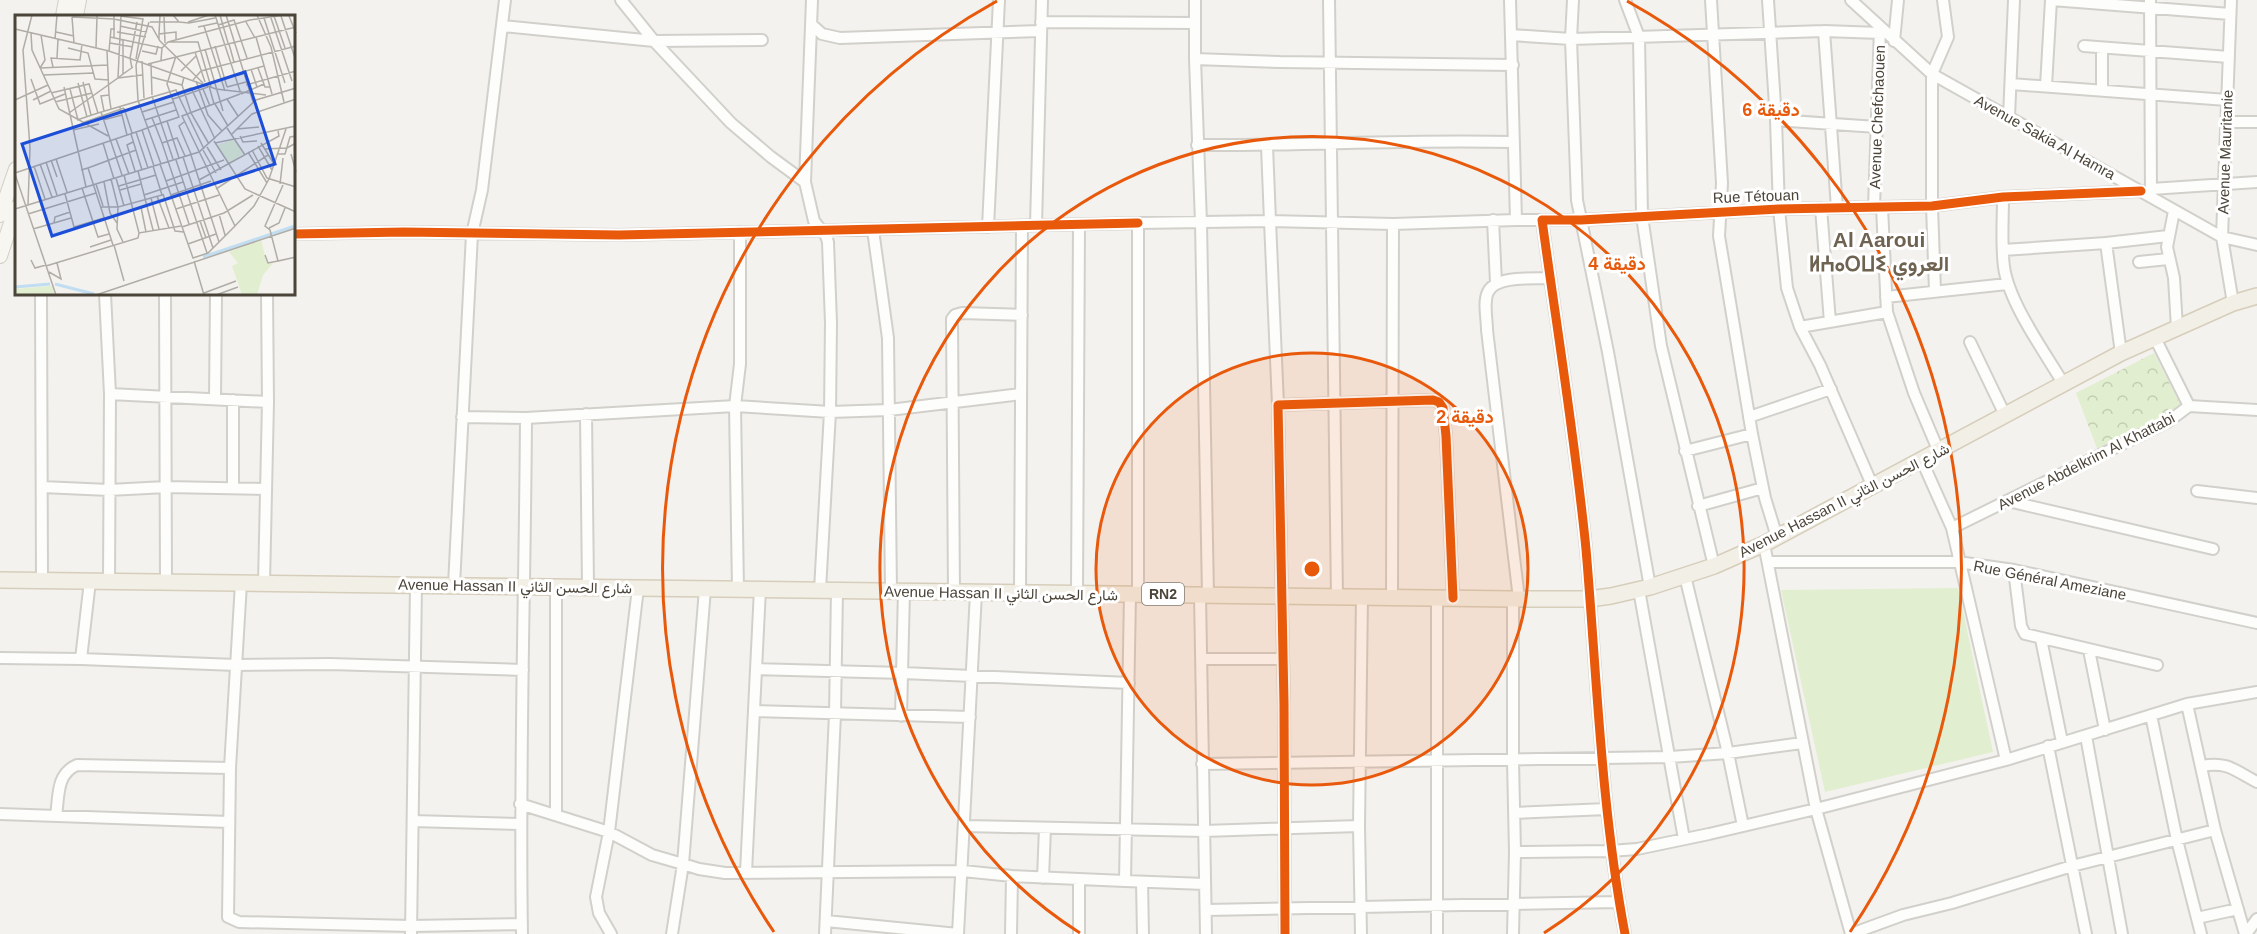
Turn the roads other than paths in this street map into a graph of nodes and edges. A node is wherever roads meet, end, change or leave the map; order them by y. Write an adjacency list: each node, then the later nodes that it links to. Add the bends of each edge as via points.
1 (66, 0): 23 (street)
2 (79, 0): 24 (street)
3 (505, 0): 27 (street)
4 (621, 0): 38 (street)
5 (813, 0): 26 (street)
6 (999, 0): 30 (street)
7 (1042, 0): 28 (street)
8 (1195, 0): 25 (street)
9 (1329, 0): 45 (street)
10 (1510, 0): 33 (street)
11 (1573, 0): 36 (street)
12 (1625, 0): 35 (street)
13 (1711, 0): 34 (street)
14 (1768, 0): 32 (street)
15 (1898, 0): 39 (street)
16 (1943, 0): 47 (street, via 1948,32)
17 (2014, 0): 48 (street)
18 (2052, 0): 21 (street); 49 (street)
19 (2231, 0): 22 (street, Avenue Mauritanie)
20 (1855, 2): 29 (street, Avenue Sakia Al Hamra)
21 (2150, 4): 22 (street); 42 (street)
22 (2230, 14): 43 (street, Avenue Mauritanie)
23 (63, 15)
24 (76, 15)
25 (1195, 23): 28 (street); 44 (street)
26 (812, 25): 30 (street, via 822,34 840,38); 64 (street)
27 (503, 26): 38 (street); 96 (street, via 482,190)
28 (1041, 27): 30 (street); 88 (street)
29 (1880, 30): 31 (street); 39 (street, Avenue Sakia Al Hamra); 58 (street, Avenue Chefchaouen)
30 (997, 31): 91 (street)
31 (1824, 31): 32 (street); 57 (street)
32 (1770, 33): 34 (street); 54 (street)
33 (1511, 35): 36 (street); 46 (street)
34 (1713, 35): 35 (street); 76 (street)
35 (1639, 37): 36 (street); 78 (street)
36 (1571, 39): 82 (street, via 1575,169)
37 (762, 40): 38 (street)
38 (654, 41): 64 (street, via 731,123)
39 (1894, 41): 47 (street, Avenue Sakia Al Hamra)
40 (2084, 46): 41 (street)
41 (2102, 48): 42 (street); 50 (street)
42 (2150, 52): 43 (street); 51 (street)
43 (2229, 57): 52 (street, Avenue Mauritanie)
44 (1195, 59): 45 (street); 61 (street)
45 (1330, 63): 46 (street); 60 (street)
46 (1513, 65): 59 (street)
47 (1932, 74): 53 (street, Avenue Sakia Al Hamra); 69 (street)
48 (2011, 84): 49 (street); 53 (street)
49 (2046, 86): 50 (street)
50 (2102, 91): 51 (street)
51 (2152, 96): 52 (street); 67 (street)
52 (2227, 100): 55 (street, Avenue Mauritanie)
53 (2009, 117): 67 (street, Avenue Sakia Al Hamra)
54 (1776, 120): 57 (street); 73 (street)
55 (2227, 122): 56 (street); 66 (street, Avenue Mauritanie)
56 (2257, 122)
57 (1831, 124): 58 (street); 72 (street)
58 (1877, 127): 70 (street, Avenue Chefchaouen)
59 (1514, 142): 60 (street); 80 (street)
60 (1331, 144): 62 (street); 86 (street)
61 (1197, 145): 62 (street); 85 (street)
62 (1267, 146): 83 (street)
63 (15, 172): 77 (street)
64 (805, 182): 93 (street, via 814,221)
65 (2257, 182): 66 (street)
66 (2225, 185): 67 (street); 99 (street, Avenue Mauritanie)
67 (2148, 192): 68 (street); 74 (street, Avenue Sakia Al Hamra)
68 (2004, 197): 69 (street, Rue Tétouan); 102 (street)
69 (1932, 206): 70 (street, Rue Tétouan); 109 (street)
70 (1878, 207): 72 (street, Rue Tétouan); 116 (street, Avenue Chefchaouen)
71 (1821, 208): 72 (street, Rue Tétouan); 73 (street, Rue Tétouan); 120 (street)
72 (1837, 208)
73 (1779, 209): 76 (street, Rue Tétouan); 121 (street, via 1787,288)
74 (2174, 211): 98 (street); 99 (street, Avenue Sakia Al Hamra)
75 (15, 212): 97 (street)
76 (1721, 212): 78 (street, Rue Tétouan); 146 (street, via 1719,236)
77 (0, 215)
78 (1642, 216): 82 (street, Rue Tétouan); 149 (street, via 1660,346)
79 (1493, 220): 80 (street, Rue Tétouan); 87 (street, Rue Tétouan); 107 (street)
80 (1516, 220): 81 (street, Rue Tétouan)
81 (1542, 220): 82 (street, Rue Tétouan); 106 (street)
82 (1581, 220): 187 (street, via 1608,352)
83 (1270, 221): 85 (street, Rue Tétouan); 86 (street, Rue Tétouan); 137 (street)
84 (1138, 223): 85 (street, Rue Tétouan); 89 (street, Rue Tétouan); 195 (street)
85 (1201, 223): 196 (street)
86 (1332, 223): 87 (street, Rue Tétouan); 136 (street)
87 (1393, 224): 134 (street)
88 (1036, 225): 89 (street, Rue Tétouan); 90 (street, Rue Tétouan)
89 (1079, 225): 194 (street)
90 (1023, 226): 91 (street, Rue Tétouan); 119 (street)
91 (988, 227): 92 (street, Rue Tétouan)
92 (873, 230): 93 (street, Rue Tétouan); 140 (street, via 888,338)
93 (822, 231): 94 (street, Rue Tétouan); 142 (street, via 828,242)
94 (740, 232): 96 (street, Rue Tétouan); 138 (street, via 740,364)
95 (296, 234): 96 (street, Rue Tétouan)
96 (472, 234): 145 (street)
97 (8, 236): 103 (street)
98 (2168, 236): 100 (street); 104 (street)
99 (2222, 237): 101 (street, Avenue Sakia Al Hamra); 117 (street, Avenue Mauritanie)
100 (2106, 243): 102 (street); 125 (street)
101 (2257, 245)
102 (2003, 250): 108 (street)
103 (0, 256)
104 (2169, 259): 105 (street); 122 (street)
105 (2139, 262)
106 (1550, 278): 107 (street); 203 (street, via 1570,412)
107 (1496, 283): 204 (street, via 1488,290 1486,300 1487,330)
108 (2007, 284): 109 (street); 126 (street)
109 (1935, 291): 116 (street)
110 (41, 296): 152 (street)
111 (105, 296): 128 (street)
112 (165, 296): 130 (street)
113 (216, 296): 131 (street)
114 (267, 296): 133 (street)
115 (2257, 296): 117 (main road, Avenue Hassan II شارع الحسن الثاني / RN2)
116 (1886, 297): 118 (street, Avenue Chefchaouen)
117 (2233, 303): 122 (main road, Avenue Hassan II شارع الحسن الثاني / RN2)
118 (1887, 312): 120 (street); 150 (street, Avenue Chefchaouen)
119 (1022, 315): 129 (street); 135 (street, via 955,315 951,328)
120 (1830, 322): 121 (street)
121 (1800, 327): 127 (street)
122 (2177, 328): 123 (main road, Avenue Hassan II شارع الحسن الثاني / RN2)
123 (2155, 338): 125 (main road, Avenue Hassan II شارع الحسن الثاني / RN2); 139 (street)
124 (1970, 342): 144 (street)
125 (2121, 353): 126 (main road, Avenue Hassan II شارع الحسن الثاني / RN2)
126 (2063, 383): 144 (main road, Avenue Hassan II شارع الحسن الثاني / RN2)
127 (1831, 389): 146 (street); 154 (street)
128 (110, 394): 130 (street); 158 (street)
129 (1021, 394): 135 (street); 193 (street)
130 (166, 397): 131 (street); 153 (street)
131 (215, 399): 132 (street)
132 (233, 400): 133 (street); 155 (street)
133 (268, 402): 157 (street)
134 (1392, 402): 136 (street); 200 (street); 202 (street, via 1433,400 1443,408)
135 (952, 403): 140 (street); 191 (street)
136 (1336, 403): 137 (street); 198 (street)
137 (1278, 405): 197 (street)
138 (735, 406): 142 (street); 143 (street); 185 (street)
139 (2189, 406): 141 (street, Avenue Abdelkrim Al Khattabi); 161 (street, Avenue Abdelkrim Al Khattabi, via 2169,421)
140 (889, 410): 142 (street); 190 (street)
141 (2257, 410)
142 (830, 412): 188 (street)
143 (586, 414): 147 (street); 181 (street)
144 (2005, 415): 150 (main road, Avenue Hassan II شارع الحسن الثاني / RN2)
145 (462, 417): 147 (street); 179 (street)
146 (1749, 417): 148 (street)
147 (526, 418): 180 (street)
148 (1752, 434): 149 (street); 156 (street)
149 (1684, 451): 162 (street)
150 (1939, 452): 151 (main road, Avenue Hassan II شارع الحسن الثاني / RN2)
151 (1922, 461): 154 (main road, Avenue Hassan II شارع الحسن الثاني / RN2); 163 (street)
152 (42, 487): 158 (street); 172 (street)
153 (166, 487): 155 (street); 158 (street); 175 (street)
154 (1873, 487): 164 (main road, Avenue Hassan II شارع الحسن الثاني / RN2)
155 (233, 488): 157 (street)
156 (1763, 488): 162 (street); 164 (street)
157 (266, 489): 177 (street)
158 (109, 490): 174 (street)
159 (2197, 490): 160 (street)
160 (2257, 498)
161 (2008, 501): 163 (street, Avenue Abdelkrim Al Khattabi); 165 (street)
162 (1698, 506): 168 (street)
163 (1952, 528): 167 (street)
164 (1771, 541): 166 (street); 168 (main road, Avenue Hassan II شارع الحسن الثاني / RN2)
165 (2213, 549)
166 (1768, 562): 167 (street, Rue Général Ameziane); 231 (street)
167 (1959, 562): 169 (street, Rue Général Ameziane); 236 (street)
168 (1714, 566): 170 (main road, Avenue Hassan II شارع الحسن الثاني / RN2)
169 (2014, 570): 205 (street, Rue Général Ameziane); 206 (street, via 2023,631)
170 (1685, 576): 187 (main road, Avenue Hassan II شارع الحسن الثاني / RN2); 233 (street)
171 (0, 580): 172 (main road, Avenue Hassan II شارع الحسن الثاني / RN2)
172 (42, 580): 173 (main road, Avenue Hassan II شارع الحسن الثاني / RN2)
173 (90, 581): 174 (main road, Avenue Hassan II شارع الحسن الثاني / RN2); 209 (street)
174 (109, 581): 175 (main road, Avenue Hassan II شارع الحسن الثاني / RN2)
175 (166, 582): 176 (main road, Avenue Hassan II شارع الحسن الثاني / RN2)
176 (241, 583): 177 (main road, Avenue Hassan II شارع الحسن الثاني / RN2); 212 (street)
177 (264, 583): 178 (main road, Avenue Hassan II شارع الحسن الثاني / RN2)
178 (416, 585): 179 (main road, Avenue Hassan II شارع الحسن الثاني / RN2); 214 (street)
179 (454, 585): 180 (main road, Avenue Hassan II شارع الحسن الثاني / RN2)
180 (525, 586): 182 (main road, Avenue Hassan II شارع الحسن الثاني / RN2); 216 (street)
181 (588, 586): 182 (main road, Avenue Hassan II شارع الحسن الثاني / RN2); 183 (main road, Avenue Hassan II شارع الحسن الثاني / RN2)
182 (556, 587): 250 (street)
183 (638, 588): 184 (main road, Avenue Hassan II شارع الحسن الثاني / RN2); 263 (street)
184 (705, 589): 185 (main road, Avenue Hassan II شارع الحسن الثاني / RN2); 269 (street)
185 (738, 589): 186 (main road, Avenue Hassan II شارع الحسن الثاني / RN2)
186 (760, 589): 188 (main road, Avenue Hassan II شارع الحسن الثاني / RN2); 215 (street)
187 (1644, 589): 203 (main road, Avenue Hassan II شارع الحسن الثاني / RN2); 234 (street)
188 (820, 590): 189 (main road, Avenue Hassan II شارع الحسن الثاني / RN2)
189 (837, 590): 190 (main road, Avenue Hassan II شارع الحسن الثاني / RN2); 217 (street)
190 (898, 591): 191 (main road, Avenue Hassan II شارع الحسن الثاني / RN2); 218 (street)
191 (954, 592): 192 (main road, Avenue Hassan II شارع الحسن الثاني / RN2)
192 (976, 593): 193 (main road, Avenue Hassan II شارع الحسن الثاني / RN2); 219 (street)
193 (1020, 593): 194 (main road, Avenue Hassan II شارع الحسن الثاني / RN2)
194 (1077, 593): 195 (main road, Avenue Hassan II شارع الحسن الثاني / RN2)
195 (1134, 594): 196 (main road, Avenue Hassan II شارع الحسن الثاني / RN2); 220 (street)
196 (1204, 595): 197 (main road, Avenue Hassan II شارع الحسن الثاني / RN2); 210 (street)
197 (1282, 596): 198 (main road, Avenue Hassan II شارع الحسن الثاني / RN2); 211 (street)
198 (1337, 597): 199 (main road, Avenue Hassan II شارع الحسن الثاني / RN2)
199 (1362, 597): 200 (main road, Avenue Hassan II شارع الحسن الثاني / RN2); 240 (street)
200 (1392, 597): 201 (main road, Avenue Hassan II شارع الحسن الثاني / RN2)
201 (1437, 598): 202 (main road, Avenue Hassan II شارع الحسن الثاني / RN2); 238 (street)
202 (1453, 598): 204 (main road, Avenue Hassan II شارع الحسن الثاني / RN2)
203 (1589, 598): 204 (main road, Avenue Hassan II شارع الحسن الثاني / RN2); 235 (street)
204 (1516, 599): 237 (street)
205 (2257, 623)
206 (2041, 639): 207 (street); 230 (street)
207 (2089, 650): 213 (street); 228 (street)
208 (0, 658): 209 (street)
209 (81, 659): 212 (street)
210 (1201, 659): 211 (street); 241 (street)
211 (1283, 659): 239 (street)
212 (236, 665): 214 (street); 243 (street)
213 (2157, 665)
214 (415, 666): 216 (street); 253 (street)
215 (757, 669): 217 (street); 223 (street)
216 (523, 670): 245 (street)
217 (836, 671): 218 (street); 224 (street)
218 (903, 673): 219 (street); 226 (street)
219 (972, 676): 220 (street); 227 (street)
220 (1129, 683): 260 (street)
221 (2257, 692): 222 (street)
222 (2187, 704): 225 (street); 242 (street)
223 (755, 711): 224 (street); 271 (street)
224 (836, 714): 226 (street); 273 (street)
225 (2151, 715): 228 (street); 265 (street)
226 (901, 716): 227 (street)
227 (970, 717): 255 (street)
228 (2105, 730): 229 (street)
229 (2086, 736): 230 (street); 268 (street)
230 (2062, 742): 232 (street)
231 (1803, 743): 233 (street); 247 (street)
232 (2048, 746): 236 (street); 270 (street)
233 (1728, 753): 234 (street); 257 (street)
234 (1670, 757): 235 (street); 264 (street)
235 (1603, 759): 237 (street); 246 (street)
236 (2006, 759): 247 (street)
237 (1512, 760): 238 (street); 248 (street)
238 (1436, 762): 240 (street); 282 (street)
239 (1285, 763): 240 (street); 241 (street); 259 (street)
240 (1360, 764): 256 (street)
241 (1203, 765): 262 (street)
242 (2202, 766): 244 (street, via 2225,765); 261 (street)
243 (230, 768): 251 (street, via 77,765 63,774); 252 (street)
244 (2257, 782)
245 (520, 804): 250 (street); 254 (street)
246 (1607, 809): 248 (street); 266 (street)
247 (1816, 809): 257 (street); 306 (street)
248 (1514, 813): 267 (street)
249 (0, 814): 251 (street)
250 (556, 815): 263 (street)
251 (56, 816): 252 (street)
252 (229, 822): 291 (street, via 227,911 233,921)
253 (413, 822): 254 (street); 291 (street)
254 (520, 824): 290 (street)
255 (964, 826): 258 (street); 272 (street)
256 (1359, 826): 259 (street); 283 (street)
257 (1743, 826): 264 (street)
258 (1045, 828): 260 (street); 275 (street)
259 (1284, 828): 262 (street); 284 (street)
260 (1125, 830): 262 (street); 277 (street)
261 (2216, 830): 265 (street); 285 (street)
262 (1204, 831): 279 (street)
263 (609, 832): 269 (street, via 652,855); 293 (street, via 596,897 599,913)
264 (1684, 839): 266 (street)
265 (2177, 840): 268 (street); 287 (street)
266 (1610, 851): 267 (street); 280 (street)
267 (1515, 852): 281 (street)
268 (2108, 857): 270 (street); 308 (street)
269 (683, 864): 271 (street, via 711,872); 294 (street)
270 (2072, 866): 306 (street); 307 (street)
271 (746, 872): 273 (street)
272 (963, 872): 273 (street); 274 (street); 296 (street)
273 (829, 873): 289 (street)
274 (1012, 876): 275 (street); 297 (street)
275 (1043, 878): 276 (street)
276 (1078, 880): 277 (street); 298 (street)
277 (1125, 881): 278 (street)
278 (1142, 882): 279 (street); 299 (street)
279 (1205, 884): 286 (street)
280 (1619, 902): 281 (street); 305 (street)
281 (1513, 905): 282 (street); 304 (street)
282 (1437, 906): 283 (street); 303 (street)
283 (1361, 907): 284 (street); 302 (street)
284 (1284, 908): 286 (street); 301 (street)
285 (2238, 909): 287 (street); 310 (street)
286 (1206, 910): 300 (street)
287 (2197, 918): 309 (street)
288 (2257, 919): 310 (street)
289 (826, 921): 292 (street); 295 (street)
290 (522, 929): 291 (street)
291 (411, 930)
292 (898, 931): 296 (street)
293 (611, 934)
294 (672, 934)
295 (825, 934)
296 (958, 934)
297 (1011, 934)
298 (1079, 934)
299 (1143, 934)
300 (1206, 934)
301 (1285, 934)
302 (1361, 934)
303 (1437, 934)
304 (1513, 934)
305 (1625, 934)
306 (1851, 934)
307 (2086, 934)
308 (2122, 934)
309 (2201, 934)
310 (2246, 934)

